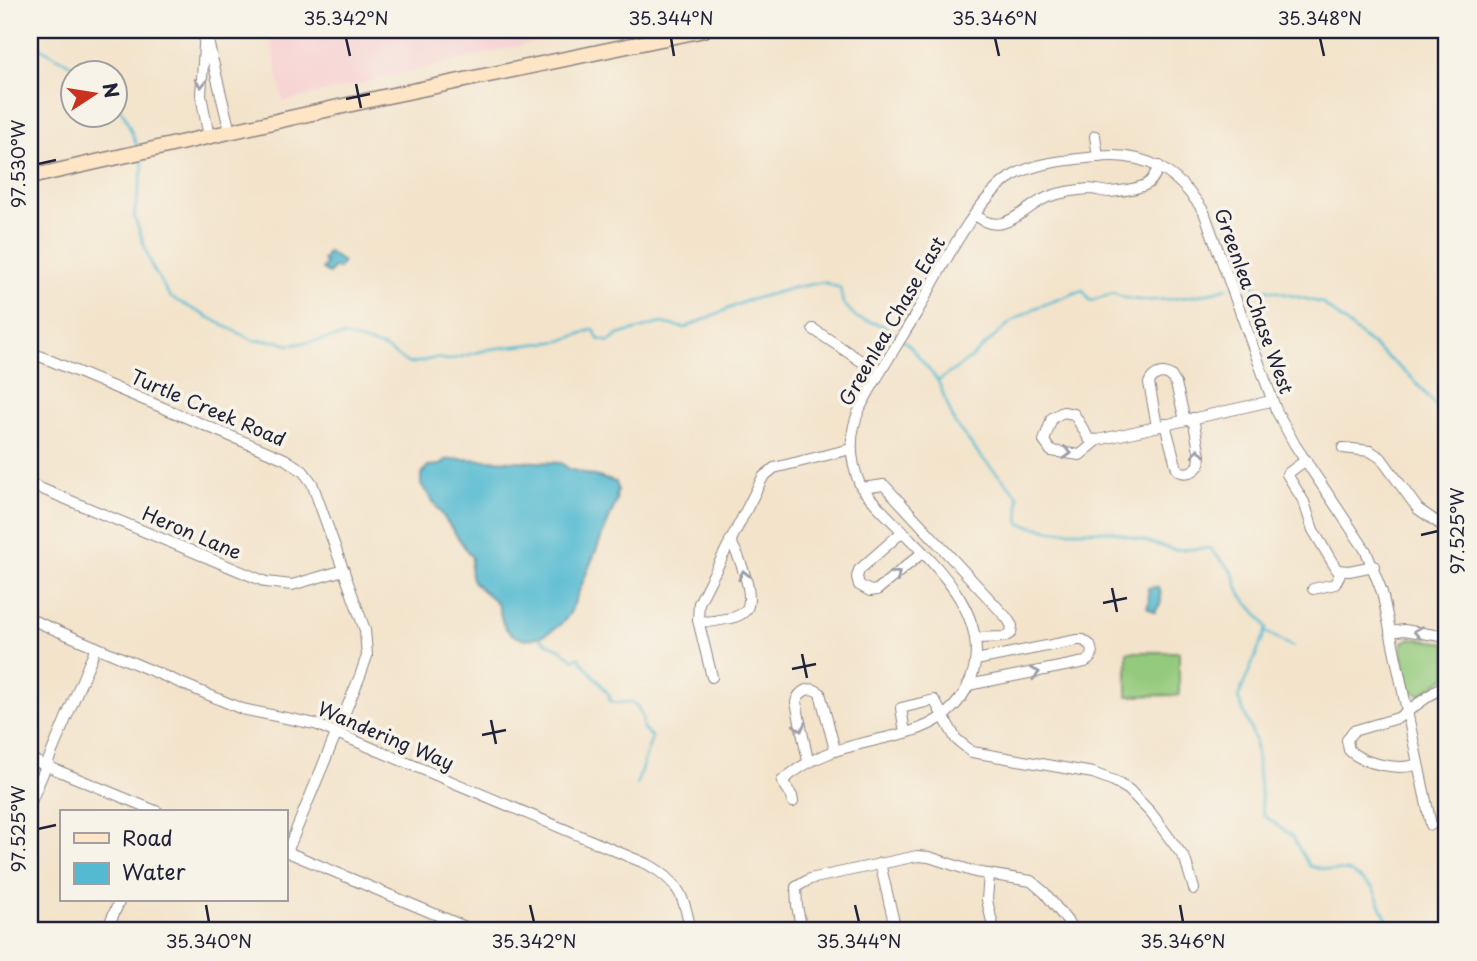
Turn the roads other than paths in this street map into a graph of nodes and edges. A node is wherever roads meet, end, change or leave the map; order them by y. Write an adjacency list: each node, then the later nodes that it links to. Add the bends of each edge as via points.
1 (205, 30): 5 (street); 6 (street, one-way to 6, via 201,94)
2 (704, 30): 5 (main road)
3 (1445, 30): 4 (main road)
4 (1447, 40)
5 (230, 132): 6 (main road)
6 (209, 136): 11 (main road)
7 (1095, 136): 9 (street)
8 (1116, 156): 9 (street, Greenlea Chase East); 10 (street, Greenlea Chase West)
9 (1098, 157): 12 (street, Greenlea Chase East, via 1021,172 1000,185)
10 (1159, 166): 12 (street, via 1152,181 1142,186 1053,195 1019,217 1000,223 985,222); 16 (street, Greenlea Chase West, via 1180,182 1204,212)
11 (30, 177)
12 (975, 214): 15 (street, Greenlea Chase East)
13 (813, 329): 15 (street)
14 (30, 352): 30 (street, Turtle Creek Road, via 296,465 312,483)
15 (879, 373): 21 (street, Greenlea Chase East, via 855,418)
16 (1271, 401): 17 (street); 22 (street, Greenlea Chase West)
17 (1189, 419): 18 (street); 18 (street, via 1176,384 1161,373 1149,383); 18 (street, one-way to 17, via 1182,473 1199,465)
18 (1161, 425): 19 (street)
19 (1098, 440): 19 (street, one-way to 19, via 1089,439 1069,412 1052,418 1044,441 1051,451 1080,455)
20 (1343, 448): 25 (street, via 1370,451 1381,458 1418,509)
21 (851, 449): 24 (street, Greenlea Chase East); 27 (street, via 771,469)
22 (1306, 460): 29 (street, Greenlea Chase West); 31 (street, via 1287,474 1304,502 1313,530)
23 (30, 484): 30 (street, Heron Lane, via 266,582 292,585)
24 (862, 488): 26 (street, Greenlea Chase East); 37 (street, via 884,485 1012,626 1004,637)
25 (1447, 529)
26 (902, 531): 28 (street, Greenlea Chase East); 28 (street, one-way to 28, via 859,570 859,585 877,590)
27 (730, 541): 34 (street, via 699,603); 34 (street, one-way to 27, via 734,617 748,605 742,565)
28 (922, 553): 37 (street, Greenlea Chase East, via 966,607)
29 (1374, 566): 31 (street); 35 (street, Greenlea Chase West)
30 (344, 569): 46 (street, Turtle Creek Road, via 367,648 363,670)
31 (1341, 572): 32 (street, via 1335,584)
32 (1313, 589)
33 (30, 619): 38 (street, Wandering Way)
34 (698, 620): 40 (street)
35 (1390, 632): 36 (street, one-way to 35); 43 (street, Greenlea Chase West)
36 (1447, 637)
37 (976, 638): 39 (street, Greenlea Chase East)
38 (96, 647): 46 (street, Wandering Way, via 242,709 303,720); 51 (street)
39 (976, 660): 42 (street, Greenlea Chase East); 42 (street, one-way to 39, via 1085,662 1092,654 1090,645 1077,640)
40 (712, 677)
41 (1447, 683): 43 (street)
42 (968, 685): 44 (street, Greenlea Chase East)
43 (1406, 713): 50 (street, Greenlea Chase West); 50 (street, via 1353,731 1348,746 1360,758 1396,768)
44 (943, 717): 45 (street, Greenlea Chase East); 45 (street, via 934,700 901,708); 60 (street, via 956,739 972,752 1093,773 1129,790 1185,859)
45 (905, 733): 47 (street, Greenlea Chase East)
46 (336, 734): 56 (street, Turtle Creek Road); 65 (street, Wandering Way, via 649,864 670,878 679,891)
47 (835, 750): 49 (street, Greenlea Chase East); 49 (street, one-way to 49, via 822,698 817,690 806,690 796,702)
48 (30, 759): 51 (street)
49 (808, 761): 52 (street, Greenlea Chase East, via 782,781)
50 (1418, 764): 55 (street, Greenlea Chase West)
51 (46, 766): 53 (street); 54 (street)
52 (793, 802)
53 (30, 804)
54 (152, 810)
55 (1431, 825)
56 (287, 849)
57 (287, 851): 64 (street)
58 (880, 863): 59 (street, via 929,857); 66 (street, via 810,879 796,887); 67 (street)
59 (989, 874): 68 (street, via 987,900); 69 (street, via 1036,884)
60 (1194, 889)
61 (119, 902): 62 (street)
62 (108, 929): 63 (street)
63 (123, 931)
64 (475, 931)
65 (691, 931)
66 (802, 931)
67 (896, 931)
68 (994, 931)
69 (1075, 931)

